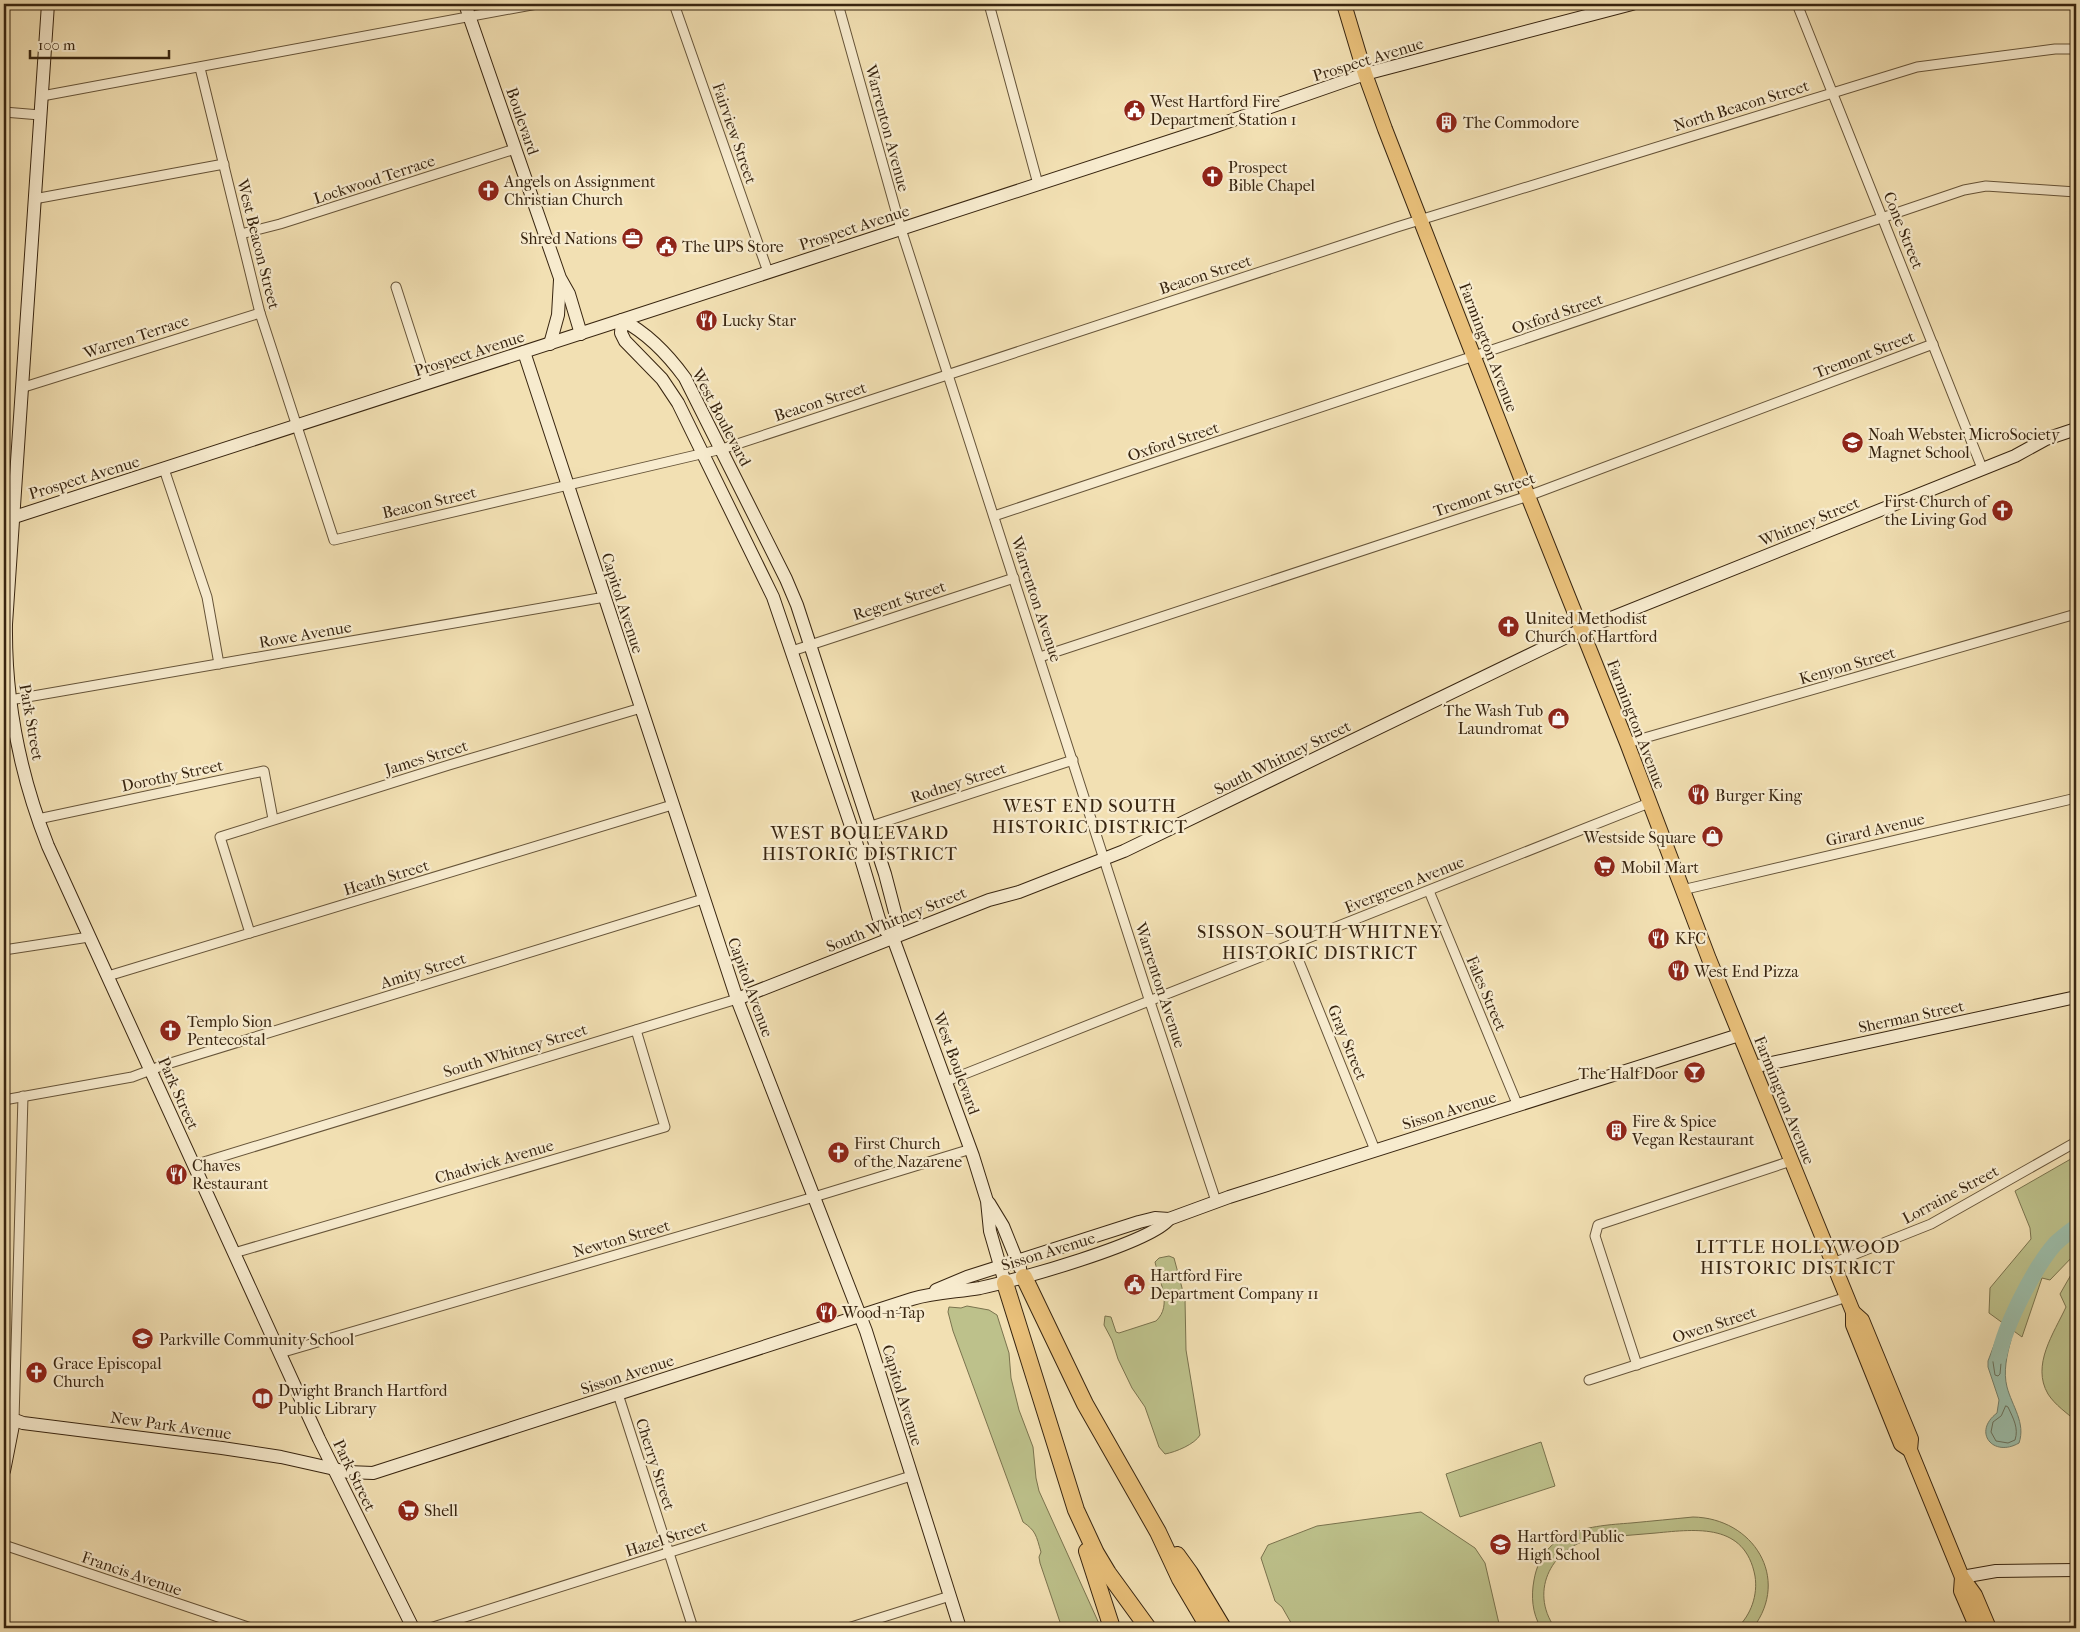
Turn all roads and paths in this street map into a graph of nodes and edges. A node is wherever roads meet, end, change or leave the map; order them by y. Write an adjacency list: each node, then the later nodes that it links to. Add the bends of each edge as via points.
1 (48, 4): 15 (main road, Park Street)
2 (465, 4): 10 (main road, Boulevard)
3 (537, 4): 10 (street)
4 (674, 4): 27 (street, Fairview Street)
5 (838, 4): 25 (street, Warrenton Avenue)
6 (989, 4): 20 (street)
7 (1344, 4): 13 (main road, Farmington Avenue)
8 (1632, 4): 13 (main road, Prospect Avenue)
9 (1798, 4): 14 (street, Cone Street)
10 (470, 16): 12 (street); 18 (main road, Boulevard)
11 (2076, 49): 14 (street, North Beacon Street, via 1930,64)
12 (200, 68): 15 (street); 19 (street, West Beacon Street)
13 (1365, 74): 20 (main road, Prospect Avenue); 24 (main road, Farmington Avenue)
14 (1832, 92): 23 (street, Cone Street); 24 (street, North Beacon Street)
15 (42, 96): 17 (main road, Park Street)
16 (4, 112): 17 (street)
17 (40, 115): 22 (main road, Park Street)
18 (515, 149): 26 (street, Lockwood Terrace); 28 (main road, Boulevard)
19 (224, 164): 22 (street); 26 (street, West Beacon Street)
20 (1038, 184): 25 (main road, Prospect Avenue)
21 (2076, 192): 23 (street, Oxford Street, via 1976,187)
22 (34, 199): 39 (main road, Park Street)
23 (1883, 218): 34 (street, Cone Street); 36 (street, Oxford Street)
24 (1420, 220): 36 (main road, Farmington Avenue); 37 (street, Beacon Street)
25 (901, 229): 27 (main road, Prospect Avenue); 37 (street, Warrenton Avenue)
26 (241, 234): 30 (street, West Beacon Street)
27 (768, 272): 31 (main road, Prospect Avenue)
28 (560, 278): 32 (main road, Boulevard, via 569,294); 33 (main road, Boulevard, via 560,306)
29 (396, 288): 38 (street)
30 (260, 312): 39 (street, Warren Terrace); 40 (street, West Beacon Street)
31 (622, 320): 32 (main road, Prospect Avenue); 42 (main road, West Boulevard, via 636,327 679,370); 43 (main road, West Boulevard, via 622,337 669,388)
32 (581, 334): 33 (main road, Prospect Avenue)
33 (550, 344): 35 (main road, Prospect Avenue)
34 (1933, 344): 44 (street, Cone Street); 47 (street, Tremont Street)
35 (524, 352): 38 (main road, Prospect Avenue); 46 (main road, Capitol Avenue)
36 (1474, 356): 47 (main road, Farmington Avenue); 48 (street, Oxford Street)
37 (949, 374): 42 (street, Beacon Street); 48 (street, Warrenton Avenue)
38 (428, 384): 40 (main road, Prospect Avenue)
39 (21, 388): 49 (main road, Park Street)
40 (296, 426): 45 (main road, Prospect Avenue); 46 (street, Beacon Street, via 334,540)
41 (2076, 429): 44 (main road, Whitney Street)
42 (722, 449): 43 (street, Beacon Street); 50 (main road, West Boulevard)
43 (703, 454): 46 (street, Beacon Street); 51 (main road, West Boulevard)
44 (1982, 468): 55 (main road, Whitney Street)
45 (164, 469): 49 (main road, Prospect Avenue); 59 (street, via 207,597)
46 (567, 485): 53 (main road, Capitol Avenue)
47 (1528, 496): 55 (main road, Farmington Avenue); 58 (street, Tremont Street)
48 (994, 516): 52 (street, Warrenton Avenue)
49 (8, 519): 60 (main road, Park Street, via 6,624)
50 (771, 546): 51 (main road); 56 (main road, West Boulevard, via 797,605)
51 (754, 555): 57 (main road, West Boulevard)
52 (1014, 578): 56 (street, Regent Street); 58 (street, Warrenton Avenue)
53 (604, 597): 59 (street, Rowe Avenue); 61 (main road, Capitol Avenue)
54 (2076, 614): 63 (street, Kenyon Street)
55 (1581, 630): 63 (main road, Farmington Avenue); 72 (main road, South Whitney Street)
56 (810, 645): 57 (street, Regent Street); 70 (main road, West Boulevard)
57 (792, 651): 71 (main road, West Boulevard)
58 (1040, 657): 64 (street, Warrenton Avenue)
59 (219, 664): 60 (street, Rowe Avenue)
60 (10, 700): 62 (main road, Park Street)
61 (641, 708): 67 (main road, Capitol Avenue); 69 (street, James Street)
62 (9, 730): 68 (main road, Park Street)
63 (1627, 743): 66 (main road, Farmington Avenue)
64 (1073, 760): 70 (street, Rodney Street); 72 (street, Warrenton Avenue)
65 (2076, 798): 73 (street, Girard Avenue)
66 (1648, 803): 73 (main road, Farmington Avenue); 74 (street, Evergreen Avenue)
67 (672, 805): 75 (main road, Capitol Avenue); 76 (street, Heath Street)
68 (38, 819): 69 (street, Dorothy Street, via 264,771); 77 (main road, Park Street)
69 (273, 820): 76 (street, James Street, via 220,837)
70 (869, 827): 71 (street, Rodney Street); 78 (main road, West Boulevard, via 897,920)
71 (853, 832): 78 (main road, West Boulevard, via 879,919)
72 (1105, 859): 78 (main road, South Whitney Street); 84 (street, Warrenton Avenue)
73 (1682, 890): 86 (main road, Farmington Avenue)
74 (1429, 891): 79 (street, Evergreen Avenue); 92 (street, Fales Street)
75 (704, 899): 83 (main road, Capitol Avenue); 88 (street, Amity Street)
76 (250, 933): 81 (street, Heath Street)
77 (90, 937): 80 (street); 81 (main road, Park Street)
78 (893, 938): 83 (main road, South Whitney Street); 89 (main road, West Boulevard)
79 (1292, 944): 84 (street, Evergreen Avenue); 95 (street, Gray Street)
80 (4, 950)
81 (108, 976): 88 (main road, Park Street)
82 (2076, 997): 87 (main road, Sherman Street)
83 (737, 999): 85 (street, South Whitney Street); 98 (main road, Capitol Avenue)
84 (1150, 1002): 89 (street, Evergreen Avenue); 100 (street, Warrenton Avenue)
85 (636, 1030): 97 (street, South Whitney Street); 104 (street, Chadwick Avenue, via 666,1127)
86 (1739, 1035): 87 (main road, Farmington Avenue); 92 (main road, Sisson Avenue)
87 (1753, 1067): 96 (main road, Farmington Avenue)
88 (151, 1070): 90 (street, Amity Street); 97 (main road, Park Street)
89 (947, 1081): 94 (main road, West Boulevard)
90 (23, 1096): 91 (street, Amity Street); 117 (street)
91 (4, 1100)
92 (1518, 1106): 95 (main road, Sisson Avenue)
93 (2076, 1142): 106 (street, Lorraine Street, via 1931,1224)
94 (971, 1149): 98 (street, Newton Street); 99 (main road, West Boulevard)
95 (1376, 1150): 100 (main road, Sisson Avenue)
96 (1791, 1161): 106 (main road, Farmington Avenue); 114 (street, via 1598,1225 1595,1236)
97 (194, 1165): 104 (main road, Park Street)
98 (814, 1197): 112 (main road, Capitol Avenue); 113 (street, Newton Street)
99 (987, 1201): 105 (main road, West Boulevard, via 1003,1226); 107 (main road, West Boulevard, via 990,1232)
100 (1216, 1201): 101 (main road, Sisson Avenue)
101 (1169, 1219): 102 (main road, Sisson Avenue, via 1155,1218); 103 (main road, Sisson Avenue, via 1159,1229)
102 (1118, 1229): 103 (main road); 105 (main road, Sisson Avenue)
103 (1123, 1244): 108 (main road, Sisson Avenue)
104 (234, 1253): 113 (main road, Park Street)
105 (1017, 1261): 107 (main road, Sisson Avenue); 108 (main road, West Boulevard)
106 (1833, 1263): 111 (main road, Farmington Avenue)
107 (1000, 1266): 109 (main road, West Boulevard); 110 (main road, Sisson Avenue, via 955,1281)
108 (1024, 1277): 109 (main road, Sisson Avenue); 122 (highway, via 1085,1404)
109 (1005, 1283): 110 (main road, Sisson Avenue); 121 (highway)
110 (930, 1294): 112 (main road, Sisson Avenue)
111 (1847, 1297): 114 (street, Owen Street); 126 (main road, Farmington Avenue, via 1853,1312 1853,1325 1872,1374 1902,1444 1910,1450)
112 (861, 1316): 116 (main road, Sisson Avenue); 120 (main road, Capitol Avenue)
113 (280, 1353): 118 (main road, Park Street)
114 (1637, 1365): 115 (street, Owen Street)
115 (1589, 1380)
116 (618, 1394): 118 (main road, Sisson Avenue, via 381,1471 363,1473); 124 (street, Cherry Street)
117 (9, 1418): 118 (main road, New Park Avenue, via 259,1454); 119 (main road)
118 (333, 1468): 129 (main road, Park Street)
119 (4, 1472)
120 (911, 1476): 124 (street, Hazel Street); 127 (main road, Capitol Avenue)
121 (1076, 1510): 134 (highway); 135 (highway, via 1108,1574)
122 (1158, 1532): 136 (highway, via 1180,1579); 137 (highway, via 1190,1573)
123 (4, 1545): 128 (street, Francis Avenue)
124 (669, 1553): 130 (street, Hazel Street); 131 (street, Cherry Street)
125 (2076, 1570): 126 (main road, via 1996,1571)
126 (1962, 1577): 138 (main road, Farmington Avenue, via 1961,1591); 139 (main road, Farmington Avenue)
127 (950, 1596): 132 (street); 133 (main road, Capitol Avenue)
128 (251, 1628)
129 (413, 1628)
130 (430, 1628)
131 (694, 1628)
132 (848, 1628)
133 (960, 1628)
134 (1112, 1628)
135 (1148, 1628)
136 (1209, 1628)
137 (1223, 1628)
138 (1976, 1628)
139 (1989, 1628)

